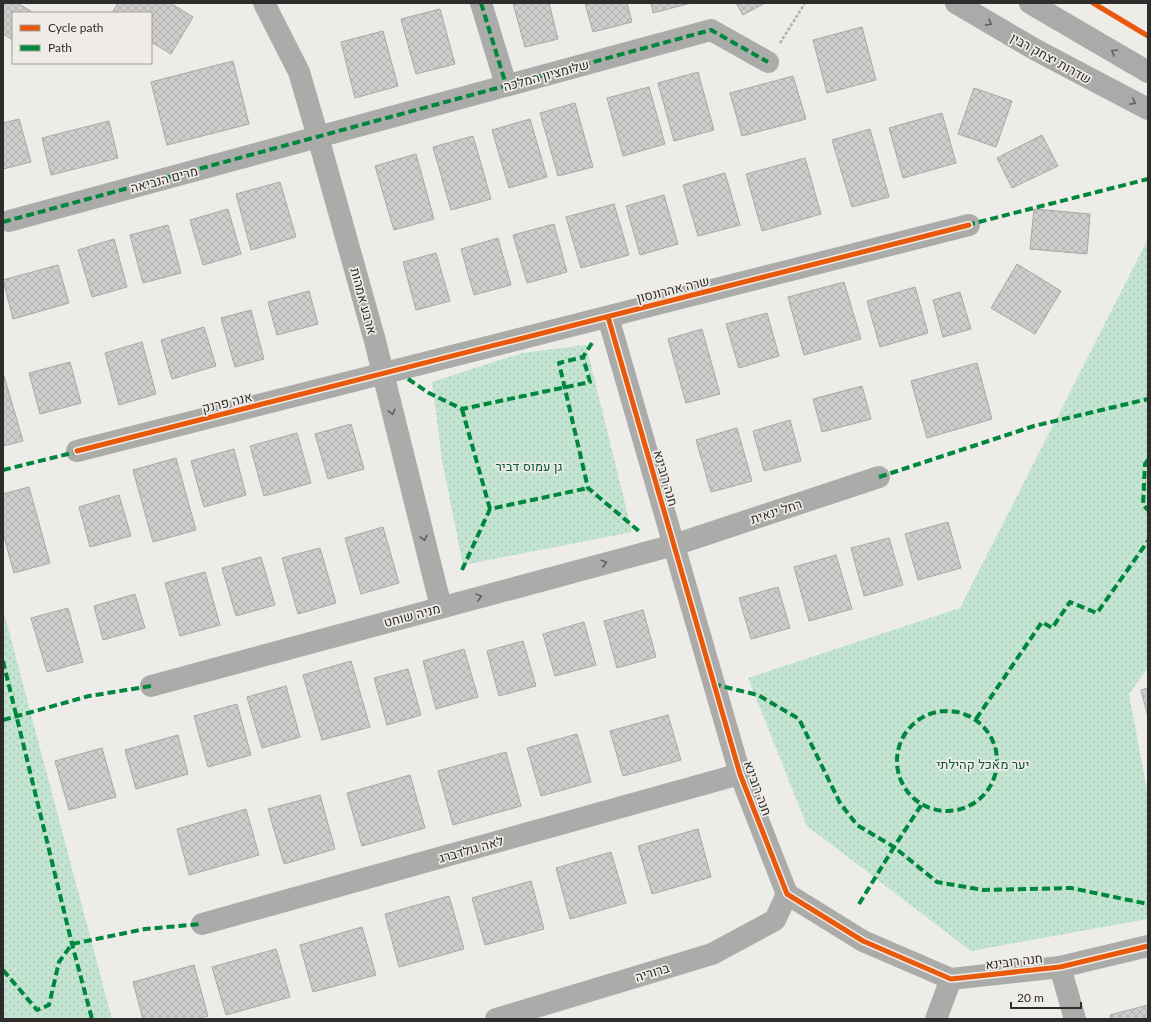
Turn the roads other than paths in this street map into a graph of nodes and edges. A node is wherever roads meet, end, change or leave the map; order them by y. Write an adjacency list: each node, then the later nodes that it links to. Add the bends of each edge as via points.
1 (264, 3): 9 (street, ארבע אמהות, via 299,72)
2 (481, 3): 7 (street)
3 (956, 3): 8 (main road, שדרות יצחק רבין, one-way to 8, via 1074,72)
4 (1030, 3): 6 (main road, one-way to 4)
5 (768, 62): 7 (street, שלומציון המלכה, via 711,30)
6 (1148, 72)
7 (506, 86): 9 (street, שלומציון המלכה)
8 (1148, 109)
9 (318, 137): 10 (street, מרים הנביאה); 13 (street, ארבע אמהות)
10 (9, 222)
11 (969, 225): 12 (street, שרה אהרונסון)
12 (608, 317): 13 (street, שרה אהרונסון); 16 (street, חנה רובינא)
13 (382, 374): 14 (street, אנה פרנק); 17 (street, ארבע אמהות, one-way to 17)
14 (77, 451)
15 (879, 477): 16 (street, רחל ינאית)
16 (674, 544): 17 (street, מניה שוחט, one-way to 16); 19 (street, חנה רובינא)
17 (441, 607): 18 (street, מניה שוחט)
18 (150, 686)
19 (740, 774): 20 (street, חנה רובינא); 21 (street, לאה גולדברג)
20 (787, 894): 24 (street, חנה רובינא, via 863,941); 25 (street, ברוריה, via 775,920 712,954)
21 (202, 924)
22 (1148, 946): 23 (street, חנה רובינא)
23 (1060, 966): 24 (street, חנה רובינא); 28 (street)
24 (952, 979): 26 (street); 27 (street)
25 (496, 1019)
26 (936, 1019)
27 (952, 1019)
28 (1075, 1019)

